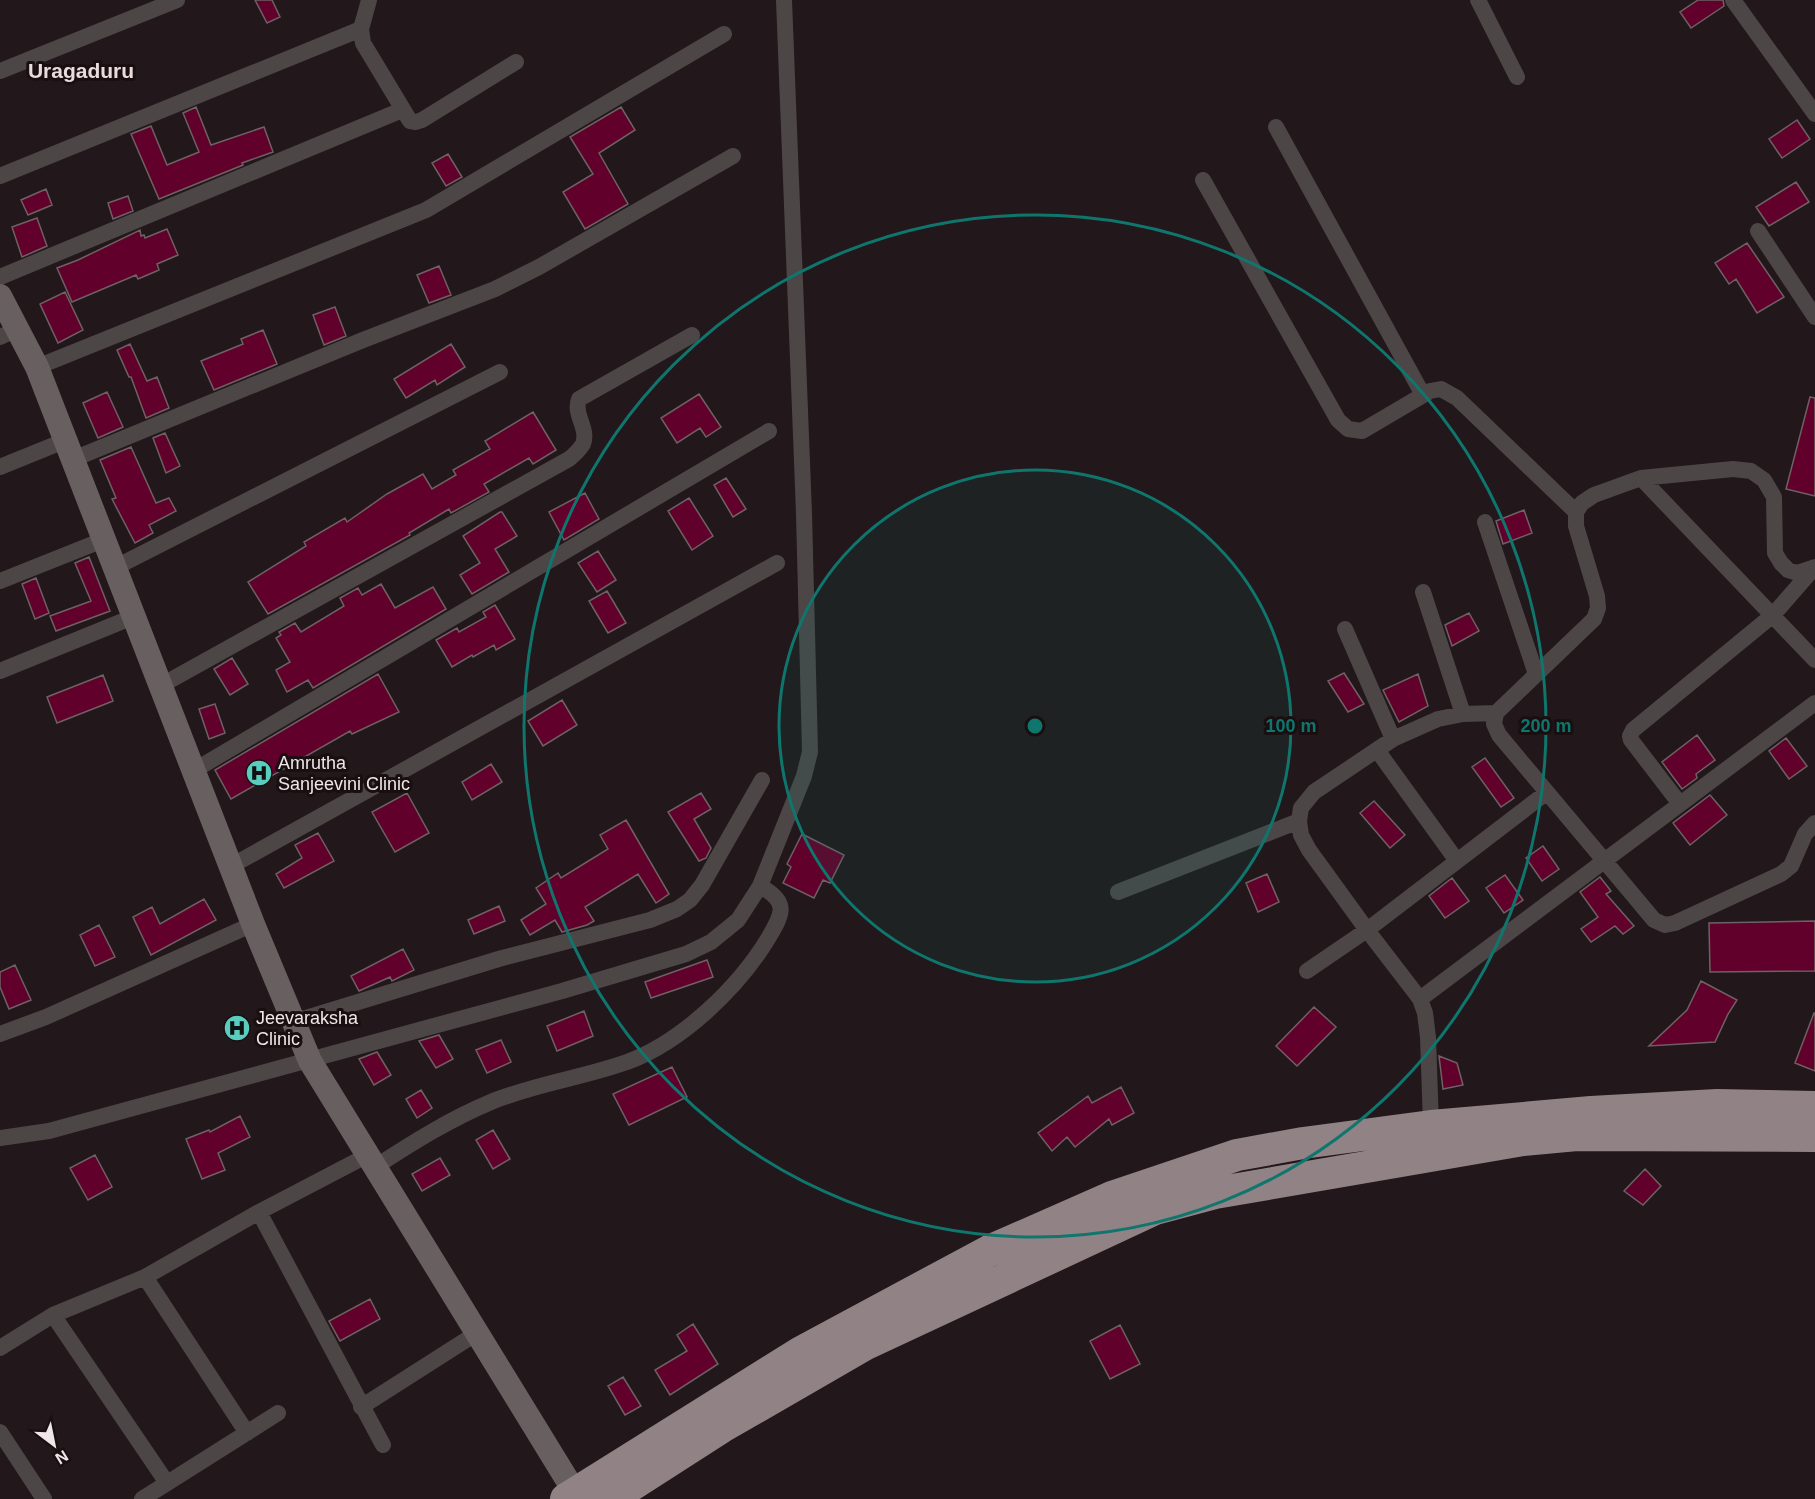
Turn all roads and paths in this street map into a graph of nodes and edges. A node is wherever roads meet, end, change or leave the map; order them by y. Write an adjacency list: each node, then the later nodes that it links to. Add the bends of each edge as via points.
1 (177, 0): 9 (street)
2 (369, 0): 6 (street)
3 (784, 0): 59 (street, via 810,752)
4 (1479, 0): 10 (street)
5 (1733, 0): 12 (street)
6 (362, 29): 11 (street, via 363,43); 15 (street)
7 (724, 34): 23 (street, via 426,210)
8 (516, 62): 11 (street, via 422,120 410,121)
9 (0, 71)
10 (1517, 77)
11 (402, 110): 18 (street)
12 (1815, 114)
13 (1276, 127): 25 (street)
14 (733, 156): 27 (street, via 495,289)
15 (0, 177)
16 (1203, 180): 25 (street, via 1338,420 1348,429 1362,431)
17 (1758, 231): 20 (street)
18 (0, 277)
19 (0, 296): 21 (main road)
20 (1815, 317)
21 (8, 333): 23 (main road)
22 (692, 335): 44 (street, via 579,399 576,407 585,434 582,445 569,459)
23 (37, 367): 27 (main road)
24 (500, 372): 35 (street)
25 (1423, 395): 30 (street, via 1441,389 1457,398)
26 (769, 431): 50 (street)
27 (68, 450): 28 (street); 32 (main road)
28 (0, 467)
29 (1641, 477): 30 (street, via 1594,495); 34 (street, via 1750,471 1764,480 1774,497 1775,553 1781,563 1797,573); 38 (street)
30 (1576, 512): 43 (street, via 1576,526 1598,608 1594,619)
31 (1485, 522): 43 (street)
32 (103, 540): 35 (main road); 36 (street)
33 (777, 563): 58 (street)
34 (1815, 566): 38 (street)
35 (114, 568): 39 (main road)
36 (0, 581)
37 (1423, 592): 47 (street)
38 (1773, 615): 41 (street); 53 (street, via 1630,736)
39 (133, 617): 42 (street); 44 (main road)
40 (1345, 629): 48 (street)
41 (1815, 660)
42 (0, 671)
43 (1536, 674): 46 (street)
44 (160, 686): 50 (main road)
45 (1815, 703): 53 (street)
46 (1496, 713): 47 (street); 52 (street, via 1494,724 1499,735)
47 (1463, 714): 48 (street, via 1438,719)
48 (1393, 739): 49 (street)
49 (1377, 750): 54 (street, via 1314,792 1301,808); 56 (street)
50 (193, 771): 58 (main road)
51 (762, 780): 66 (street, via 702,885 677,909 650,920 502,958)
52 (1546, 794): 56 (street); 57 (street)
53 (1680, 804): 57 (street)
54 (1299, 821): 60 (street); 62 (street, via 1301,835 1310,850)
55 (1815, 823): 57 (street, via 1805,834 1791,866 1781,874 1675,923 1654,920)
56 (1457, 861): 62 (street)
57 (1605, 862): 64 (street)
58 (231, 866): 61 (main road)
59 (760, 886): 66 (street, via 738,920 711,942 686,954); 71 (street, via 776,898 781,917 761,950 727,992 678,1035 628,1062 491,1102)
60 (1118, 892)
61 (253, 924): 65 (street); 66 (main road)
62 (1367, 930): 63 (street); 64 (street)
63 (1307, 971)
64 (1420, 999): 68 (street, via 1428,1037)
65 (0, 1034)
66 (302, 1043): 70 (street, via 49,1131); 71 (main road)
67 (1815, 1107): 68 (highway, via 1666,1107)
68 (1431, 1126): 72 (highway, via 1237,1155)
69 (1815, 1136): 72 (highway, via 1577,1135 1523,1140 1215,1193)
70 (0, 1138)
71 (371, 1161): 73 (street); 76 (main road)
72 (1151, 1197): 84 (highway, via 1112,1197 989,1251 801,1352); 87 (highway, via 866,1344 722,1426)
73 (259, 1212): 74 (street); 78 (street)
74 (145, 1277): 75 (street); 81 (street)
75 (53, 1315): 77 (street); 83 (street)
76 (477, 1333): 78 (street); 84 (main road)
77 (0, 1348)
78 (361, 1407): 82 (street)
79 (278, 1413): 81 (street)
80 (0, 1432): 85 (street)
81 (247, 1433): 83 (street)
82 (383, 1445)
83 (167, 1483): 86 (street)
84 (574, 1497)
85 (44, 1499)
86 (142, 1499)
87 (610, 1499)

